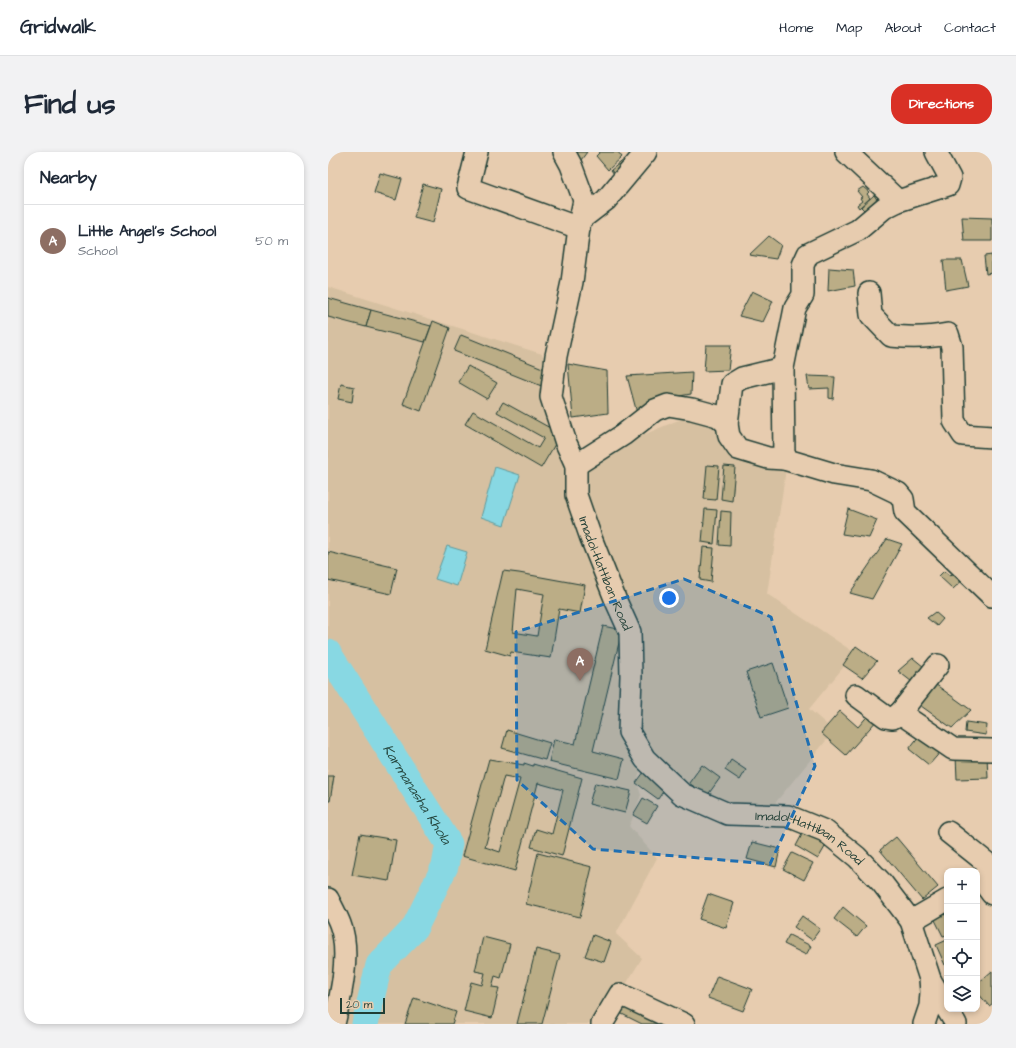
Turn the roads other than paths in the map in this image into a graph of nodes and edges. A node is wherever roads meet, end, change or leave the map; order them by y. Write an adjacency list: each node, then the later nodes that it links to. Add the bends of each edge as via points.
1 (477, 152): 7 (street, via 468,188)
2 (564, 152): 7 (street, Imadol-Hattiban Road, via 584,200)
3 (646, 152): 7 (street, via 606,200)
4 (846, 152): 6 (street)
5 (936, 152): 6 (street, via 950,178 948,185)
6 (898, 201): 9 (street, via 884,208 858,230 808,254 803,265 803,295 795,308)
7 (580, 224): 13 (street, Imadol-Hattiban Road, via 551,397)
8 (869, 293): 11 (street, via 871,315 891,336 910,338 948,334 952,347 954,421 963,434)
9 (783, 368): 10 (street, via 742,378 732,384); 12 (street)
10 (727, 424): 12 (street, via 729,436 738,450 768,458); 13 (street, via 718,416 668,405 656,410)
11 (992, 437)
12 (784, 459): 14 (street, via 834,474 870,480 898,494 903,499 905,512)
13 (576, 465): 23 (street, Imadol-Hattiban Road, via 576,495 630,632 629,732 645,760 682,794 728,814 788,816 825,831 867,867)
14 (992, 596)
15 (938, 665): 17 (street)
16 (856, 695): 17 (street, via 886,717 893,718)
17 (900, 713): 18 (street, via 953,749)
18 (992, 750)
19 (948, 832): 20 (street)
20 (987, 878)
21 (328, 899): 28 (street, via 341,925 345,952 341,995)
22 (944, 902): 23 (street)
23 (911, 921): 24 (street, Imadol-Hattiban Road)
24 (930, 979): 25 (street); 30 (street, Imadol-Hattiban Road, via 930,1006)
25 (944, 1004)
26 (949, 1012): 31 (street)
27 (691, 1022): 29 (street, via 620,994)
28 (334, 1024)
29 (602, 1024)
30 (924, 1024)
31 (956, 1024)

